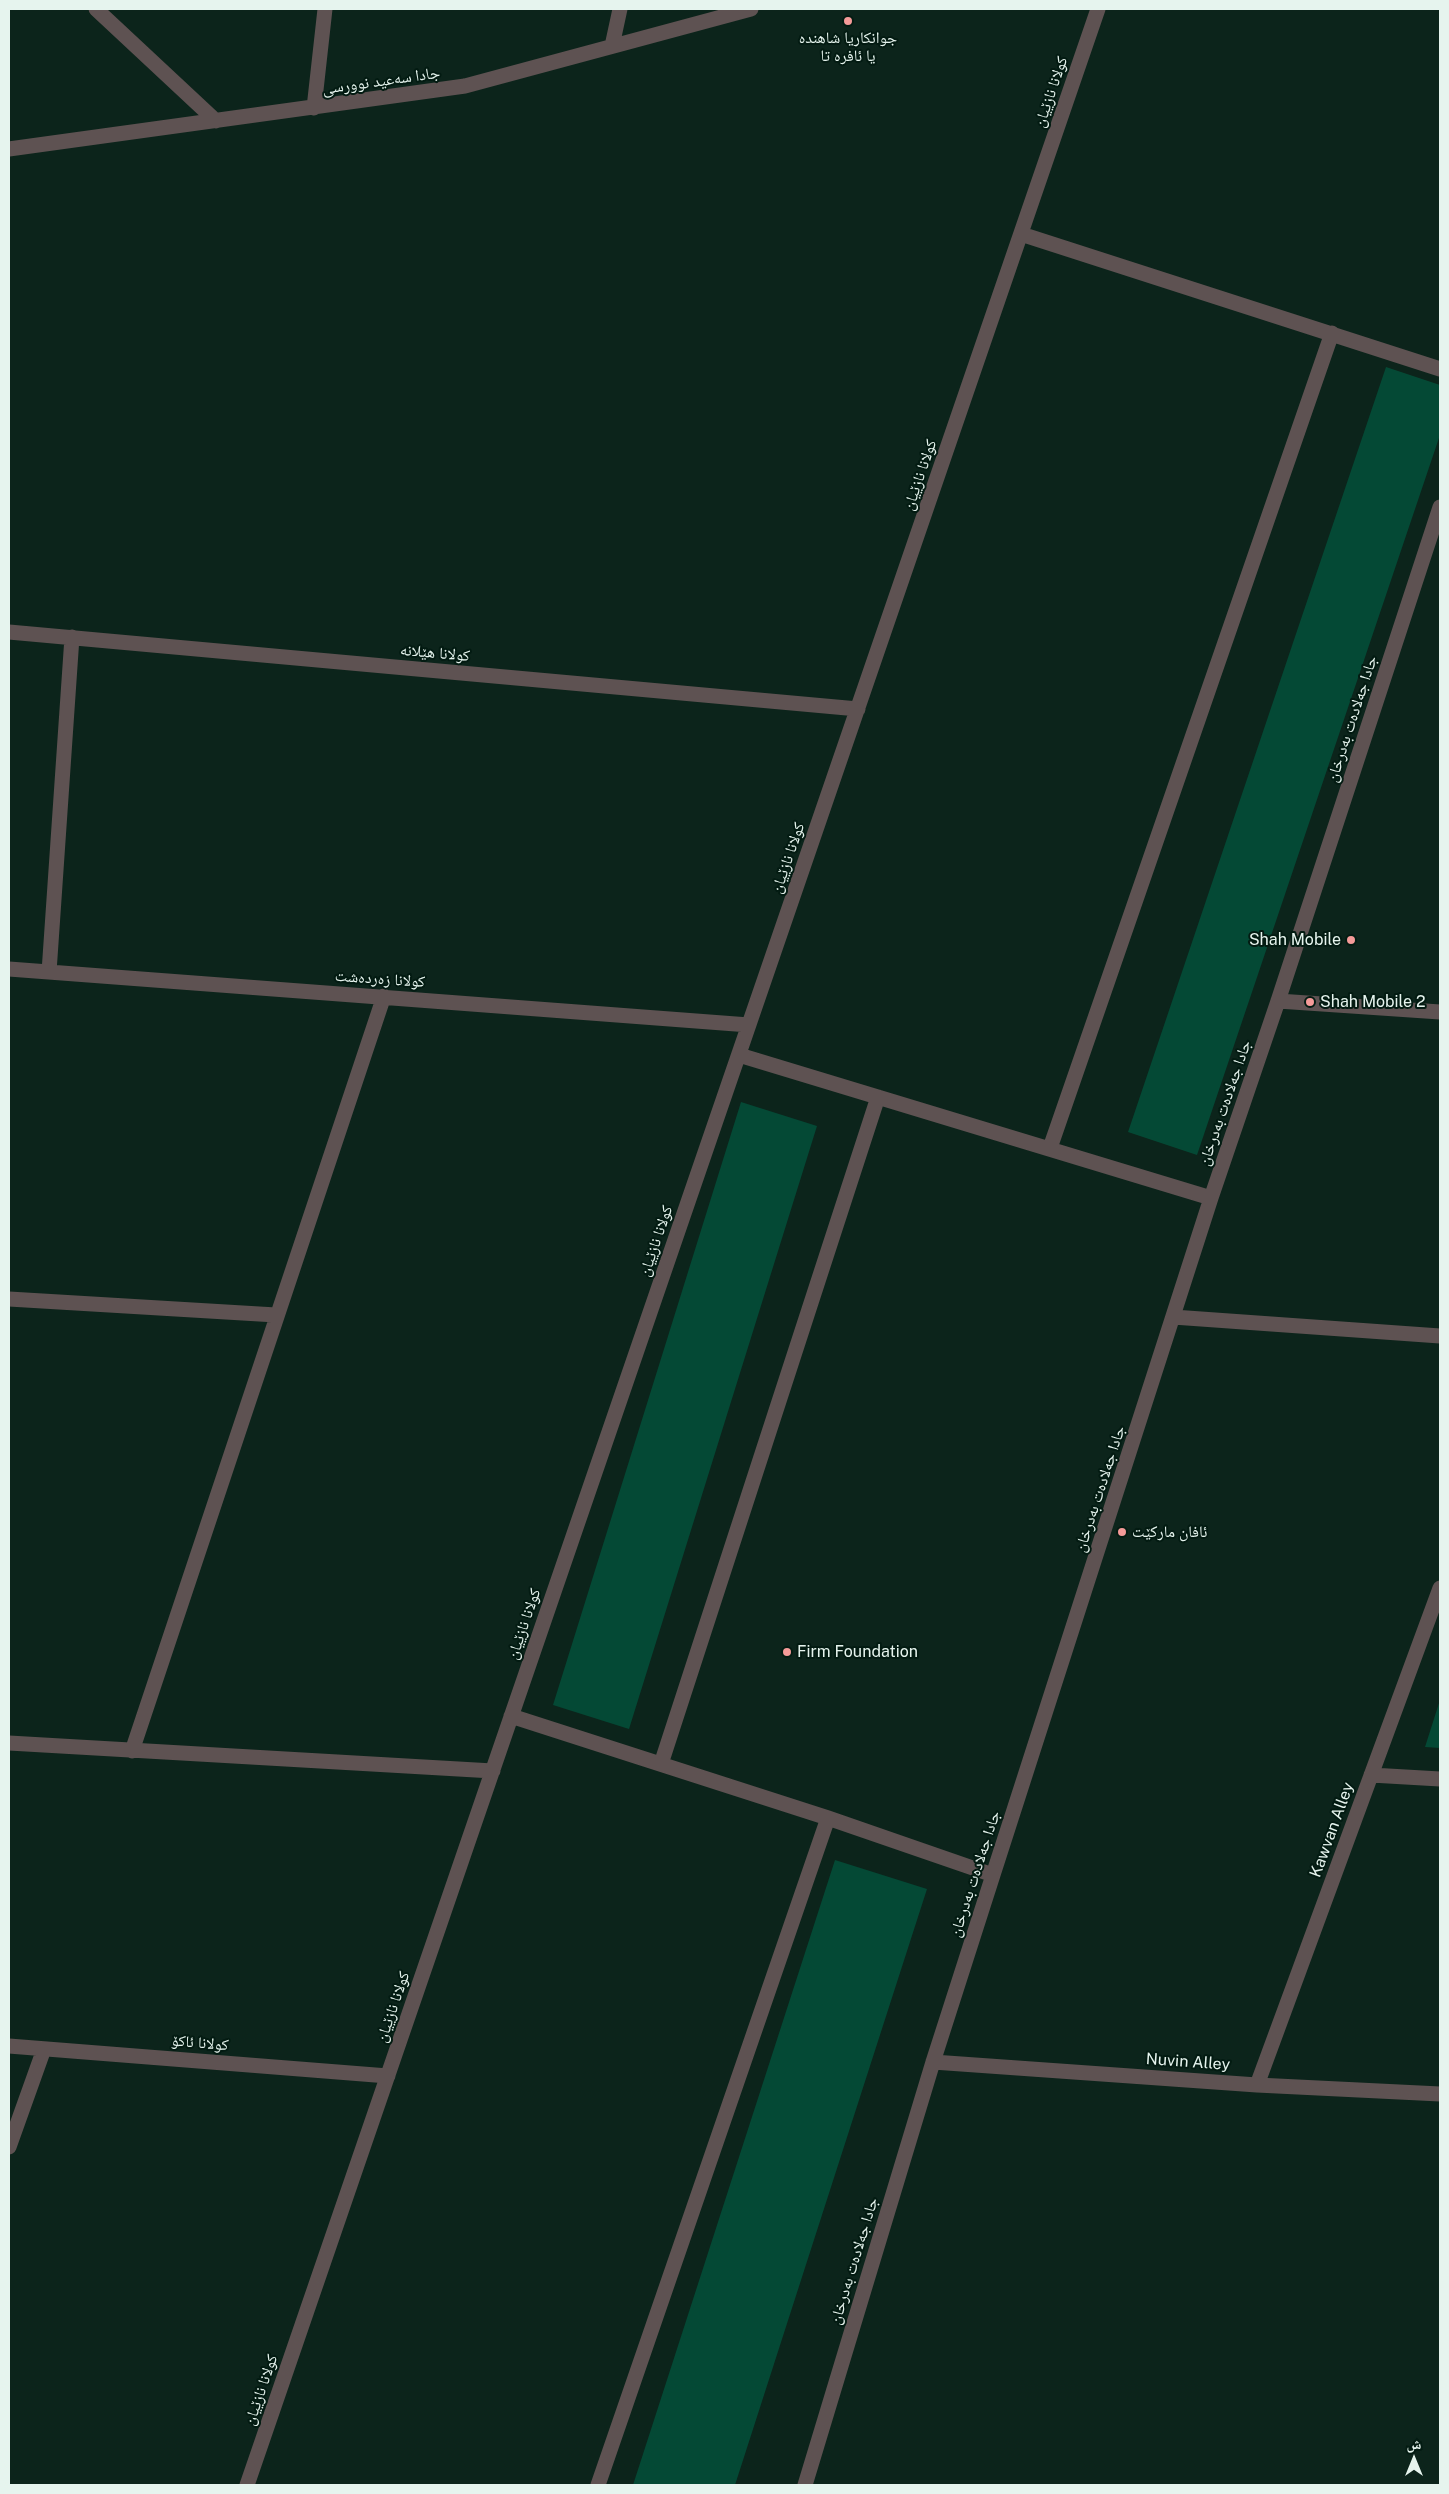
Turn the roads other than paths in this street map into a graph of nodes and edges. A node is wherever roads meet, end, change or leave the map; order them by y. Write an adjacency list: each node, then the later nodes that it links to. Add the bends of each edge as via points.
1 (96, 9): 8 (street)
2 (325, 9): 7 (street)
3 (620, 9): 6 (street)
4 (751, 9): 6 (street, جادا سەعید نوورسی)
5 (1098, 9): 10 (street, کولانا نازێیان)
6 (612, 46): 7 (street, جادا سەعید نوورسی, via 465,86)
7 (314, 108): 8 (street, جادا سەعید نوورسی)
8 (216, 121): 9 (street, جادا سەعید نوورسی)
9 (9, 150)
10 (1021, 234): 11 (street); 16 (street, کولانا نازێیان)
11 (1332, 333): 12 (street); 25 (street)
12 (1440, 369)
13 (1440, 507): 20 (street, جادا جەلادەت بەدرخان)
14 (9, 632): 15 (street, کولانا هێلانە)
15 (72, 637): 16 (street, کولانا هێلانە); 18 (street)
16 (858, 709): 22 (street, کولانا نازێیان)
17 (9, 969): 18 (street, کولانا زەردەشت)
18 (49, 972): 19 (street, کولانا زەردەشت)
19 (384, 996): 22 (street, کولانا زەردەشت); 28 (street)
20 (1278, 1001): 21 (street); 26 (street, جادا جەلادەت بەدرخان)
21 (1440, 1012)
22 (749, 1026): 23 (street, کولانا نازێیان)
23 (739, 1055): 24 (street); 32 (street, کولانا نازێیان)
24 (878, 1097): 25 (street); 35 (street)
25 (1050, 1148): 26 (street)
26 (1211, 1198): 29 (street, جادا جەلادەت بەدرخان)
27 (9, 1299): 28 (street)
28 (276, 1315): 34 (street)
29 (1174, 1317): 30 (street); 40 (street, جادا جەلادەت بەدرخان)
30 (1440, 1336)
31 (1440, 1588): 37 (street, Kawvan Alley)
32 (511, 1716): 35 (street); 36 (street, کولانا نازێیان)
33 (9, 1743): 34 (street)
34 (132, 1750): 36 (street)
35 (661, 1764): 39 (street)
36 (493, 1772): 44 (street, کولانا نازێیان)
37 (1371, 1775): 38 (street); 45 (street, Kawvan Alley)
38 (1440, 1779)
39 (828, 1818): 40 (street); 49 (street)
40 (993, 1875): 43 (street, جادا جەلادەت بەدرخان)
41 (9, 2046): 42 (street, کولانا ئاکۆ)
42 (44, 2048): 44 (street, کولانا ئاکۆ); 47 (street)
43 (933, 2062): 45 (street, Nuvin Alley); 50 (street, جادا جەلادەت بەدرخان)
44 (388, 2076): 48 (street, کولانا نازێیان)
45 (1257, 2085): 46 (street, Nuvin Alley)
46 (1440, 2094)
47 (9, 2147)
48 (247, 2485)
49 (598, 2485)
50 (805, 2485)

